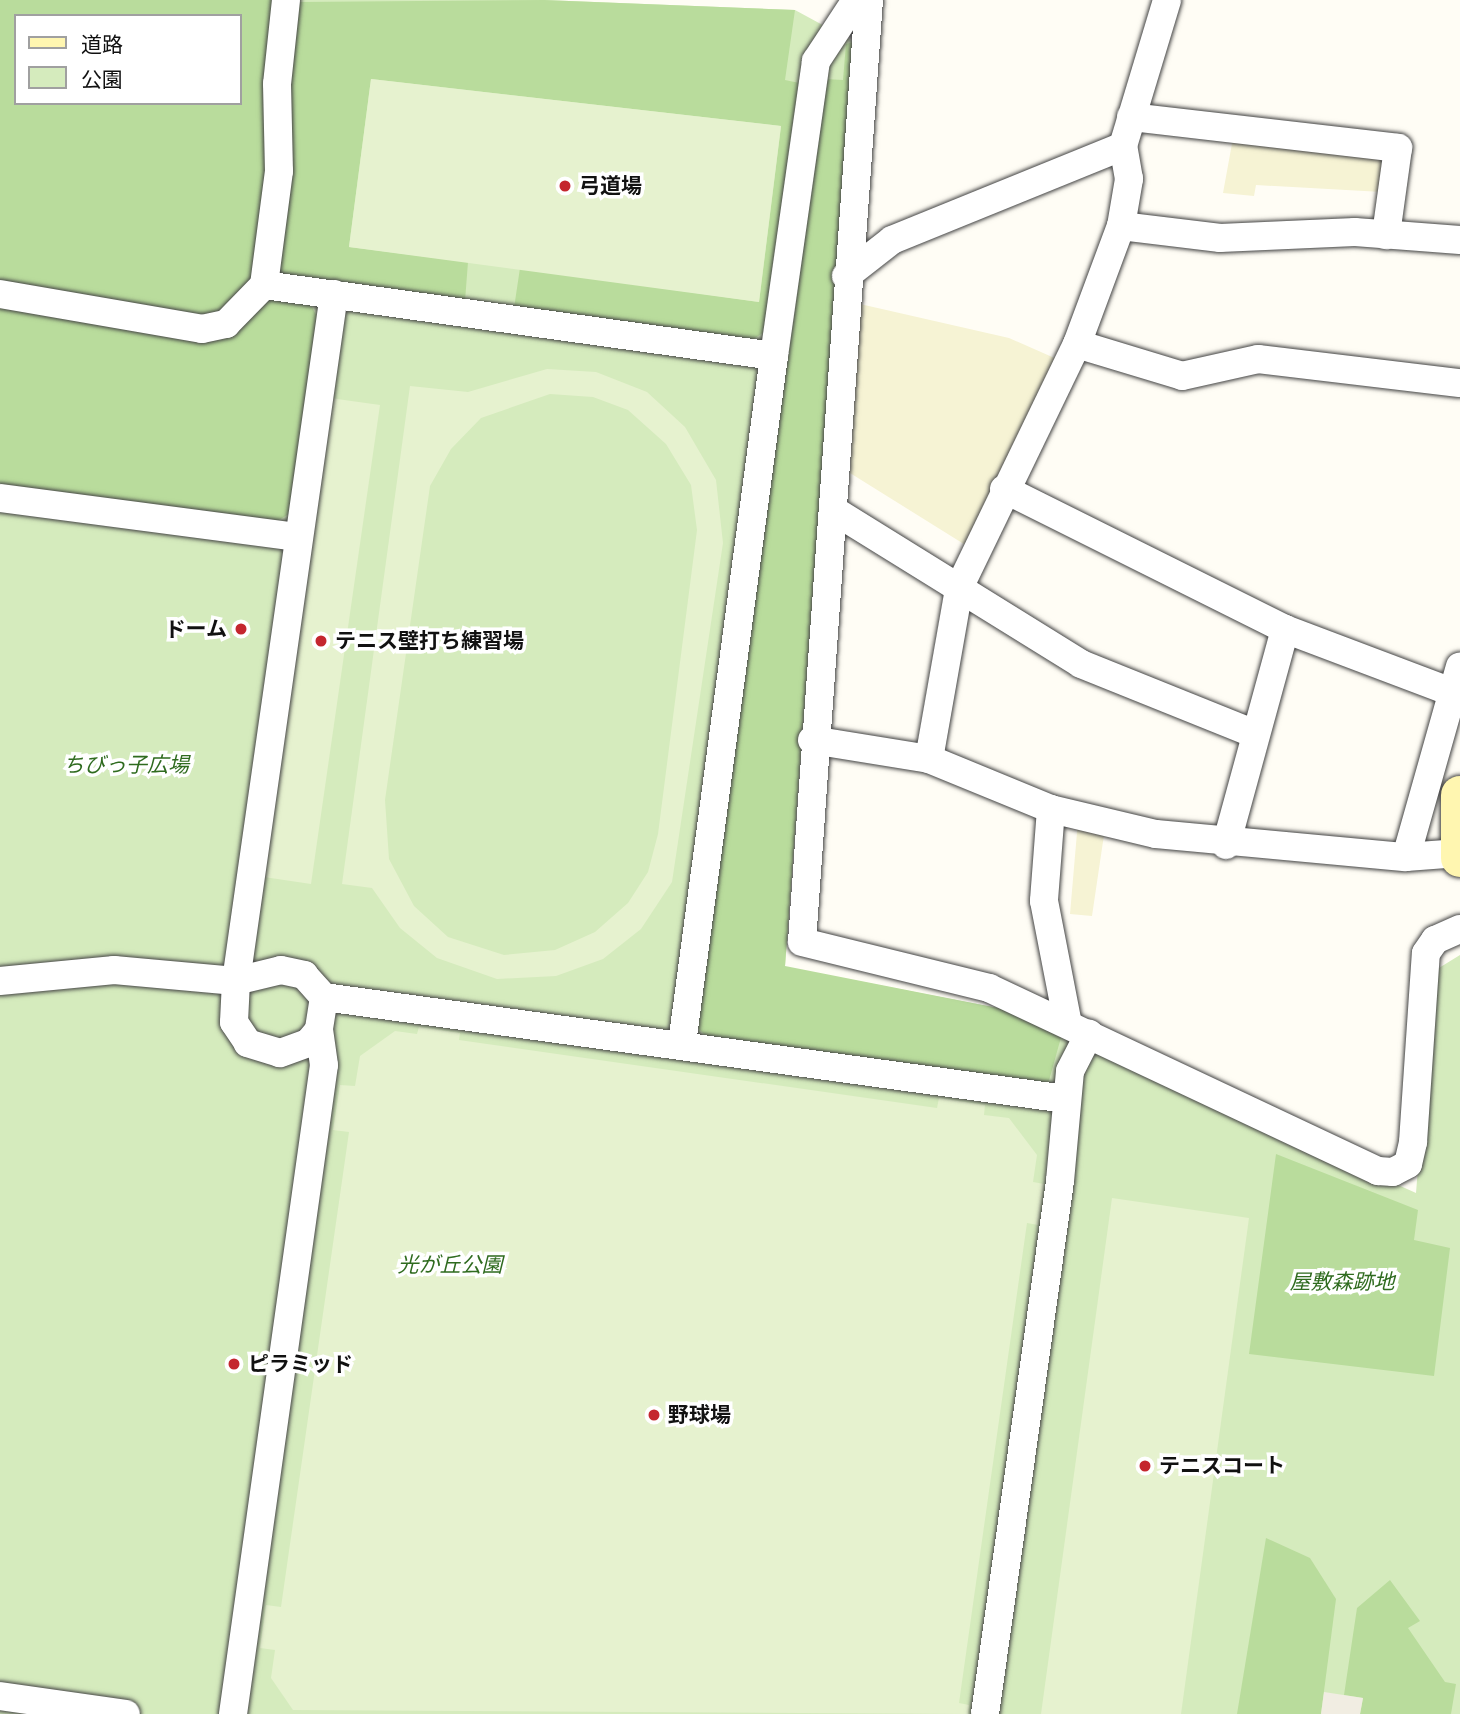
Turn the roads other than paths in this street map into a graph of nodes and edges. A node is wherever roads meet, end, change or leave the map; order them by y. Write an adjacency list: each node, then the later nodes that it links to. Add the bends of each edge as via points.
1 (286, 0): 11 (street, via 277,84 279,171)
2 (856, 0): 15 (street, via 816,61)
3 (869, 0): 10 (street)
4 (1167, 0): 5 (street)
5 (1131, 117): 6 (street); 8 (street, via 1398,148)
6 (1123, 146): 7 (street, via 1129,179); 10 (street, via 892,240)
7 (1121, 226): 8 (street, via 1220,238); 14 (street)
8 (1386, 235): 9 (street)
9 (1460, 240)
10 (846, 276): 19 (street)
11 (264, 285): 12 (street, via 226,324 202,329); 13 (street)
12 (0, 294)
13 (334, 294): 15 (street); 20 (street)
14 (1077, 344): 16 (street, via 1182,376 1258,359); 17 (street)
15 (774, 356): 38 (street)
16 (1460, 383)
17 (1004, 489): 21 (street); 22 (street)
18 (0, 498): 20 (street)
19 (833, 510): 21 (street); 25 (street)
20 (295, 537): 34 (street)
21 (959, 588): 24 (street, via 1081,664); 26 (street)
22 (1285, 629): 23 (street); 24 (street)
23 (1457, 684): 31 (street)
24 (1254, 733): 29 (street)
25 (812, 740): 26 (street); 36 (street, via 802,942 989,988)
26 (929, 759): 28 (street)
27 (1460, 795): 30 (street)
28 (1051, 809): 29 (street); 36 (street, via 1044,901)
29 (1226, 845): 31 (street)
30 (1460, 856): 31 (street)
31 (1406, 857)
32 (1460, 929): 36 (street, via 1435,940 1426,953 1413,1142 1408,1164 1393,1172 1378,1171)
33 (0, 981): 34 (street, via 114,970)
34 (236, 981): 35 (street, via 281,970 304,975); 37 (street, via 234,1022 248,1043 280,1053 308,1043)
35 (324, 997): 37 (street); 38 (street)
36 (1078, 1029): 39 (street)
37 (318, 1030): 42 (street, via 324,1065)
38 (682, 1044): 39 (street)
39 (1066, 1099): 43 (street)
40 (0, 1696): 41 (street)
41 (126, 1714)
42 (233, 1714)
43 (985, 1714)

